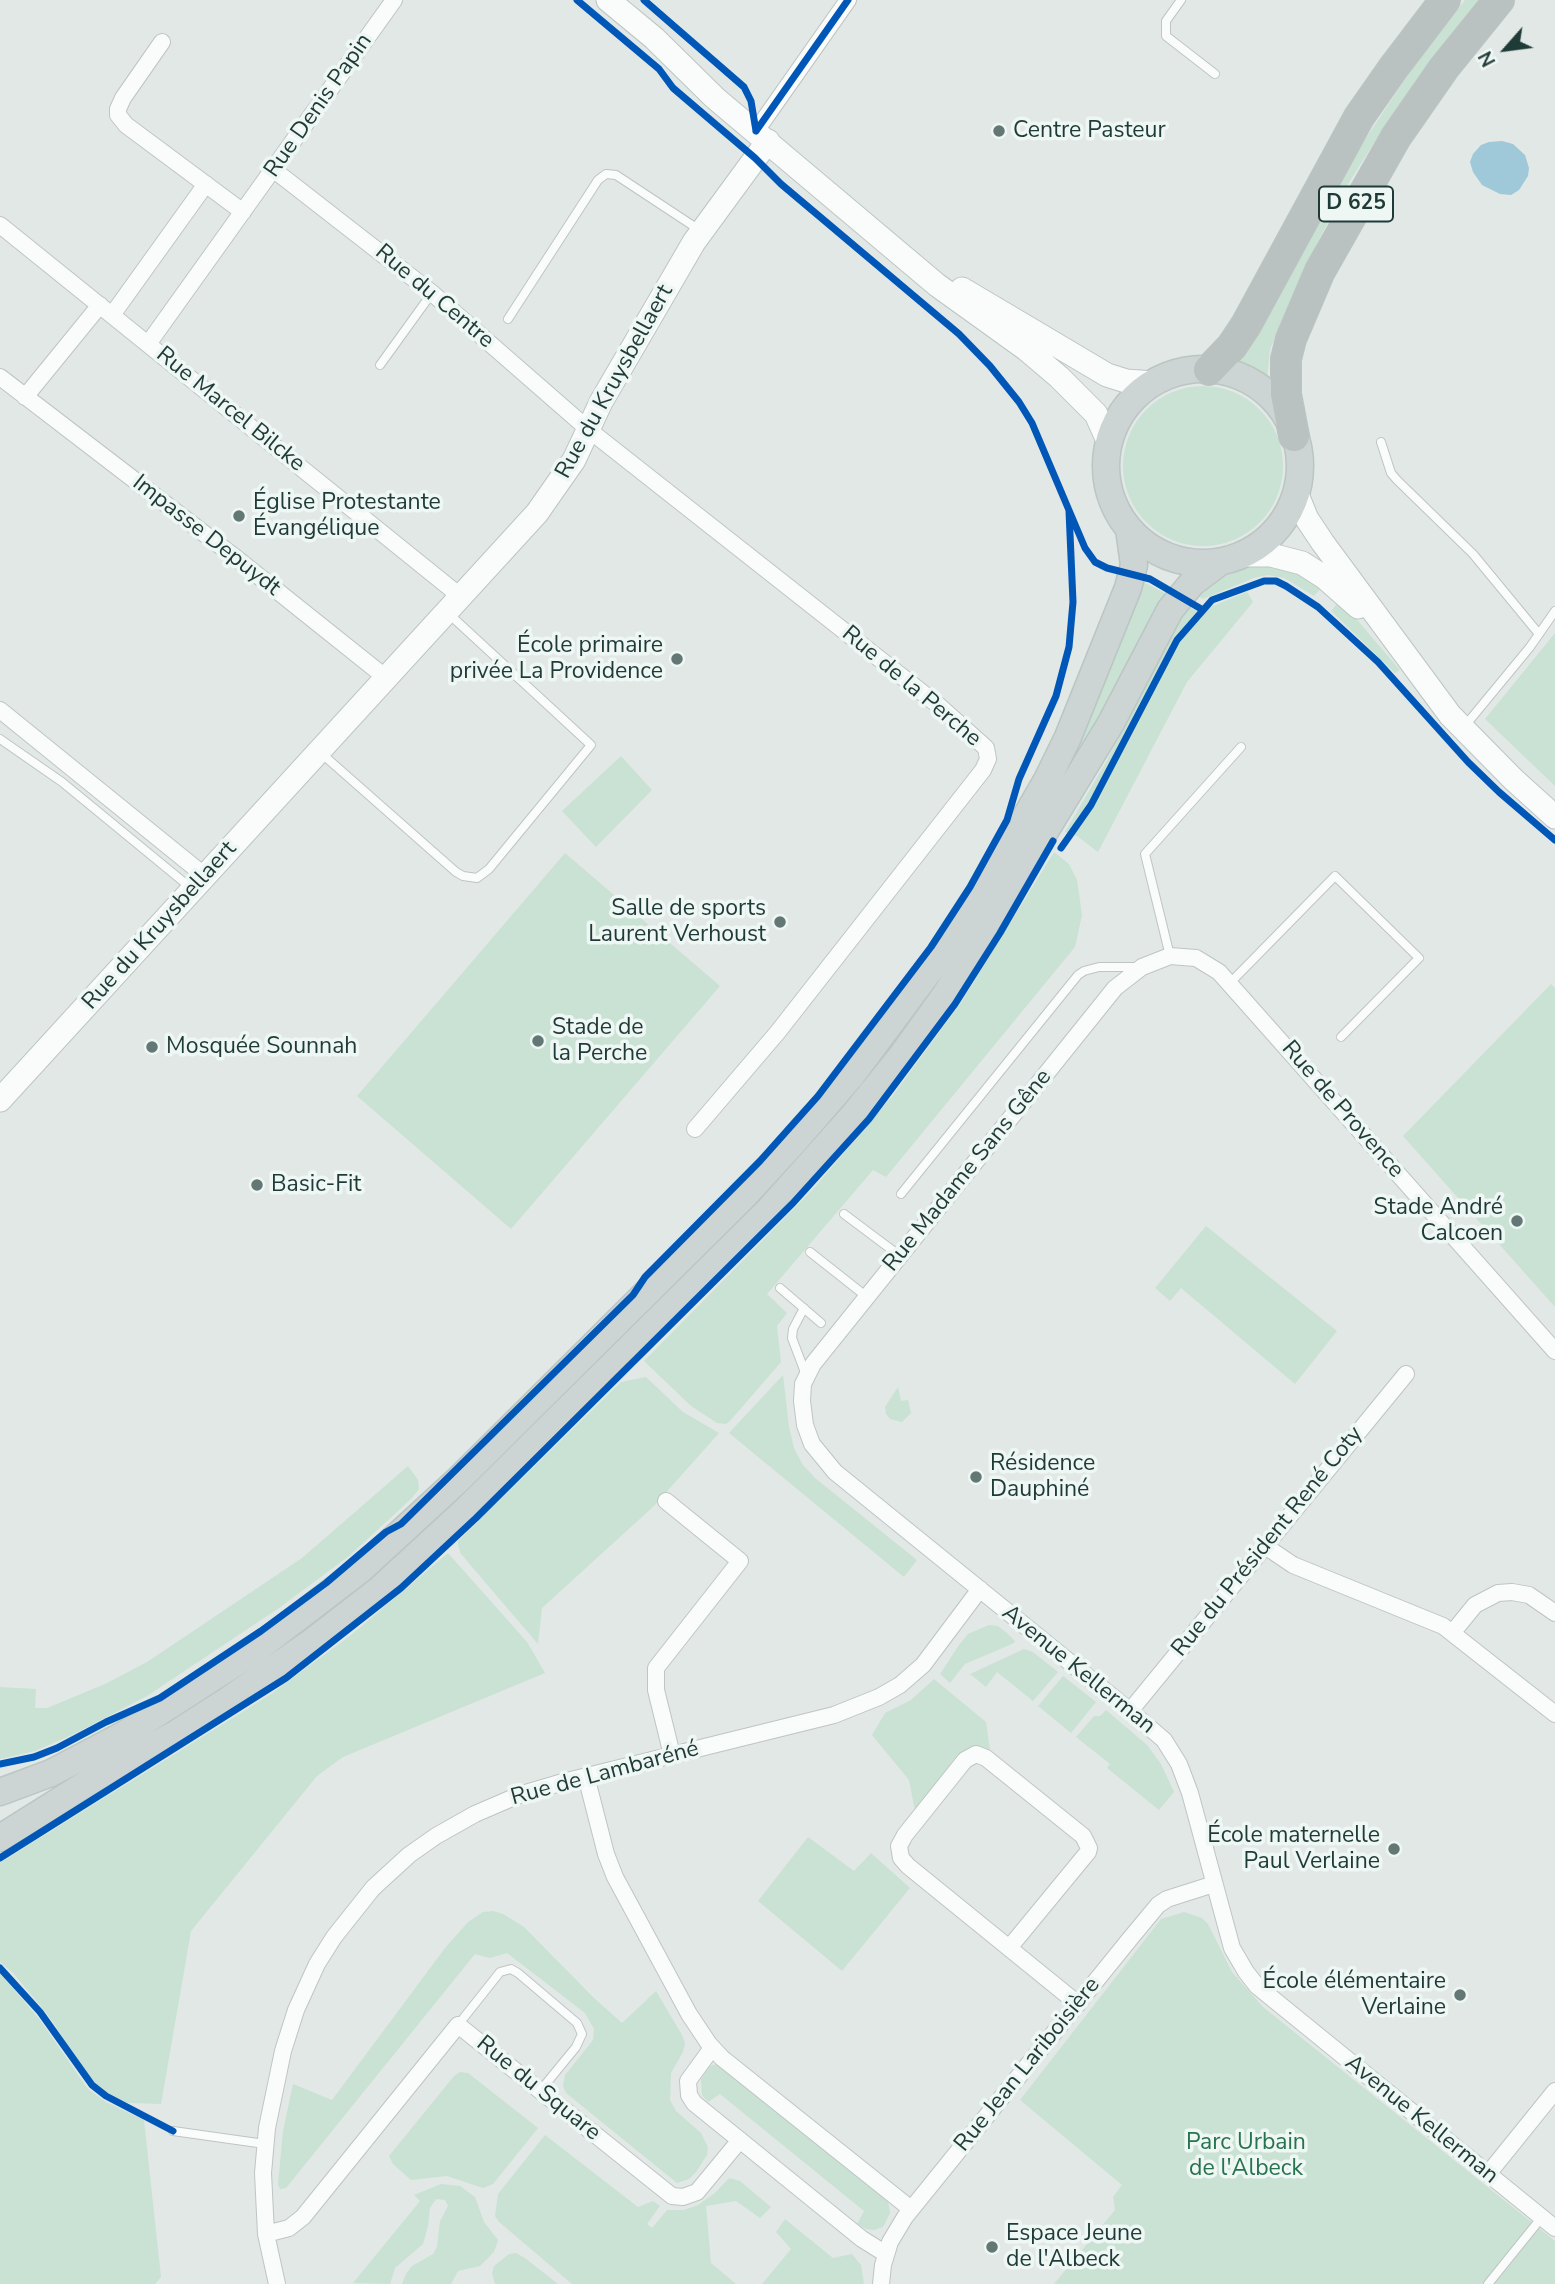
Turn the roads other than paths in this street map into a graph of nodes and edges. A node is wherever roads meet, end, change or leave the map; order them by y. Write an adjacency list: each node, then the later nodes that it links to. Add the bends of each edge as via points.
1 (394, 0): 10 (street, Rue Denis Papin)
2 (608, 0): 9 (street)
3 (848, 0): 9 (street)
4 (1181, 0): 8 (lane, via 1166,22 1166,36)
5 (1445, 0): 21 (highway, D 625, via 1359,117 1232,346)
6 (1499, 0): 26 (highway, D 625, via 1396,137 1320,271 1286,359 1286,394)
7 (162, 42): 11 (street, via 123,98 118,116)
8 (1215, 74)
9 (762, 136): 14 (street, Rue du Kruysbellaert); 15 (street)
10 (274, 170): 12 (street, Rue Denis Papin); 16 (street, Rue du Centre)
11 (206, 184): 12 (street); 17 (street)
12 (243, 212): 19 (street, Rue Denis Papin)
13 (0, 225): 17 (street, Rue Marcel Bilcke)
14 (701, 231): 18 (lane, via 617,175 607,174 598,180); 25 (street, Rue du Kruysbellaert)
15 (904, 256): 23 (street, via 1107,375 1126,382); 28 (street, via 1059,377 1096,414)
16 (432, 293): 20 (lane); 25 (street, Rue du Centre)
17 (106, 310): 19 (street, Rue Marcel Bilcke); 24 (street)
18 (508, 319)
19 (148, 344): 32 (street, Rue Marcel Bilcke)
20 (380, 365)
21 (1209, 370): 23 (main road, via 1177,373); 26 (main road, via 1233,374 1262,390 1279,407)
22 (0, 377): 24 (street, Impasse Depuydt)
23 (1154, 383): 28 (main road, via 1127,406)
24 (25, 397): 36 (street, Impasse Depuydt)
25 (589, 430): 32 (street, Rue du Kruysbellaert, via 537,513); 49 (street, Rue de la Perche, via 938,705 989,754 983,770 869,917)
26 (1294, 436): 29 (main road, via 1299,468)
27 (1381, 442): 34 (lane, via 1397,481 1473,554)
28 (1109, 443): 30 (main road, via 1108,485)
29 (1296, 492): 31 (main road, via 1278,527 1261,544); 35 (street, via 1323,543)
30 (1129, 529): 31 (main road, via 1173,558 1196,563); 70 (main road, via 1134,565 1124,600 1047,780 944,951 851,1076 792,1144 440,1498 346,1582 254,1651 125,1734 51,1773)
31 (1230, 559): 35 (street, via 1282,557 1324,576); 71 (main road, via 1192,583 1170,610 1111,723 946,994 853,1116 769,1210 379,1590 227,1701)
32 (453, 604): 36 (street, Rue du Kruysbellaert); 41 (lane, via 591,745 489,869 477,878 456,872)
33 (1555, 611): 34 (lane)
34 (1539, 634): 38 (lane)
35 (1417, 671): 38 (street)
36 (386, 677): 41 (street, Rue du Kruysbellaert)
37 (0, 710): 43 (street)
38 (1462, 729): 42 (street)
39 (0, 738): 43 (lane)
40 (1241, 747): 44 (lane, via 1144,854)
41 (318, 751): 43 (street, Rue du Kruysbellaert)
42 (1555, 817)
43 (199, 883): 48 (street, Rue du Kruysbellaert)
44 (1170, 956): 45 (street, Rue Madame Sans Gêne); 46 (street, Rue de Provence, via 1205,962)
45 (1142, 967): 50 (lane, via 1099,967 1078,975); 53 (street, Rue Madame Sans Gêne, via 1115,989)
46 (1230, 983): 47 (lane, via 1335,876 1419,958); 58 (street, Rue de Provence)
47 (1341, 1037)
48 (0, 1100)
49 (695, 1129)
50 (901, 1194)
51 (844, 1214): 53 (lane)
52 (810, 1252): 55 (lane)
53 (900, 1256): 55 (street, Rue Madame Sans Gêne)
54 (780, 1289): 56 (lane)
55 (867, 1297): 60 (street, Rue Madame Sans Gêne)
56 (804, 1308): 57 (lane); 60 (lane, via 792,1338)
57 (821, 1323)
58 (1555, 1351)
59 (1406, 1374): 62 (street, Rue du Président René Coty)
60 (806, 1375): 63 (street, Avenue Kellerman, via 803,1413 812,1444 827,1463)
61 (666, 1501): 68 (street, via 740,1561 656,1668 656,1690)
62 (1265, 1546): 65 (street, via 1293,1566); 66 (street, Rue du Président René Coty)
63 (981, 1589): 66 (street, Avenue Kellerman); 68 (street, Rue de Lambaréné, via 923,1664 879,1698 834,1715)
64 (1555, 1613): 65 (street, via 1529,1595 1498,1593 1475,1605)
65 (1453, 1632): 67 (street)
66 (1130, 1711): 72 (street, Avenue Kellerman, via 1164,1740 1179,1765)
67 (1555, 1714)
68 (672, 1755): 69 (street, Rue de Lambaréné)
69 (586, 1776): 76 (street, via 615,1877); 81 (street, Rue de Lambaréné, via 519,1795 450,1827 410,1855 363,1900 324,1951 296,2010)
70 (0, 1791)
71 (0, 1838)
72 (1214, 1884): 74 (street, Rue Jean Lariboisière, via 1158,1905); 82 (street, Avenue Kellerman, via 1232,1948 1257,1986)
73 (1009, 1948): 73 (street, via 904,1862 899,1853 905,1835 965,1760 975,1754 986,1758 1086,1839 1088,1852); 74 (street)
74 (1078, 2004): 83 (street, Rue Jean Lariboisière)
75 (458, 2025): 77 (street, Rue du Square); 77 (lane, via 500,1972 511,1969 518,1973 577,2023 582,2034); 85 (street, Rue du Square, via 303,2217 289,2228)
76 (712, 2048): 80 (street, via 690,2077 689,2095); 83 (street)
77 (540, 2091): 80 (street, Rue du Square, via 677,2197 701,2189)
78 (1555, 2091): 82 (street)
79 (173, 2132): 81 (lane)
80 (740, 2140): 86 (street)
81 (265, 2144): 85 (street, Rue de Lambaréné, via 262,2194)
82 (1488, 2174): 84 (street, Avenue Kellerman)
83 (911, 2209): 86 (street, Rue Jean Lariboisière)
84 (1549, 2223): 89 (lane)
85 (266, 2235): 87 (street, Rue de Lambaréné)
86 (886, 2254): 88 (street, Rue Jean Lariboisière)
87 (277, 2284)
88 (881, 2284)
89 (1488, 2284)

